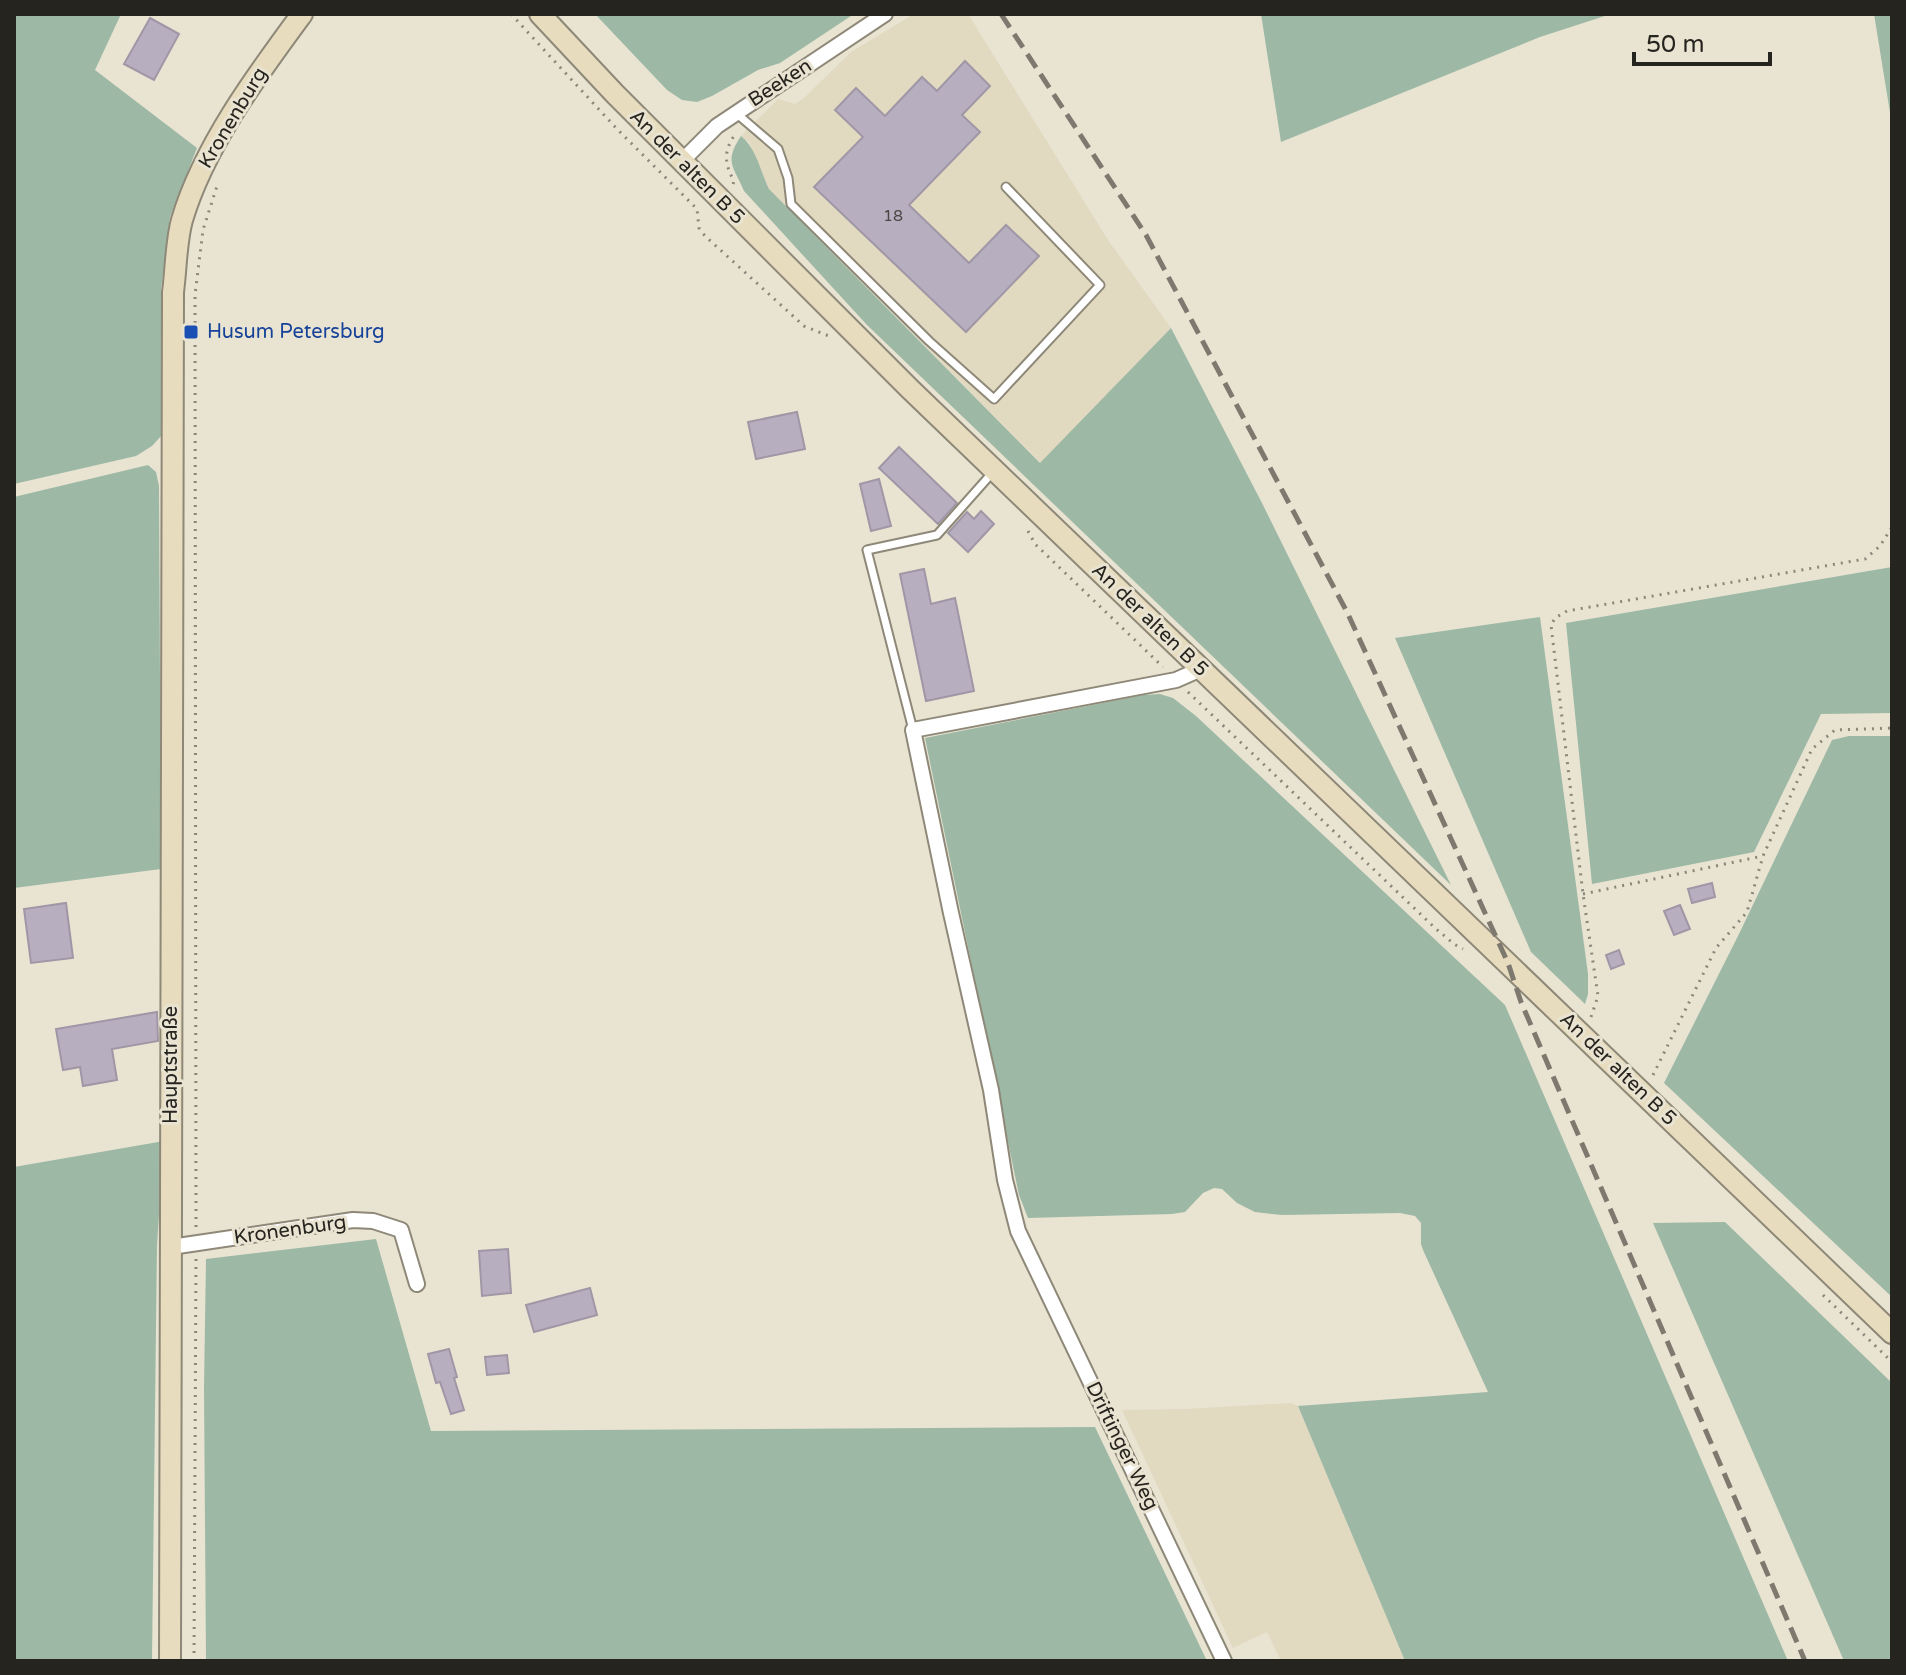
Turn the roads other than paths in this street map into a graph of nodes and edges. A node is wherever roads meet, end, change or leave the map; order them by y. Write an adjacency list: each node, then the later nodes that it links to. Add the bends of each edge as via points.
1 (302, 14): 7 (main road, Kronenburg, via 262,67 206,159 181,221 173,292)
2 (540, 14): 5 (main road, An der alten B 5)
3 (885, 14): 4 (street, Beeken)
4 (736, 113): 5 (street, Beeken); 6 (lane, via 778,149 791,204 994,399 1100,285)
5 (682, 161): 8 (main road, An der alten B 5)
6 (1006, 187)
7 (172, 470): 11 (main road, Hauptstraße)
8 (994, 470): 9 (main road, An der alten B 5); 10 (lane, via 937,535 867,550)
9 (1201, 669): 10 (street, via 1176,680); 13 (main road, An der alten B 5)
10 (913, 730): 15 (street, Driftinger Weg, via 1018,1231)
11 (171, 1247): 12 (street, Kronenburg, via 373,1221 401,1230); 14 (main road, Hauptstraße)
12 (417, 1284)
13 (1892, 1333)
14 (170, 1661)
15 (1224, 1661)

